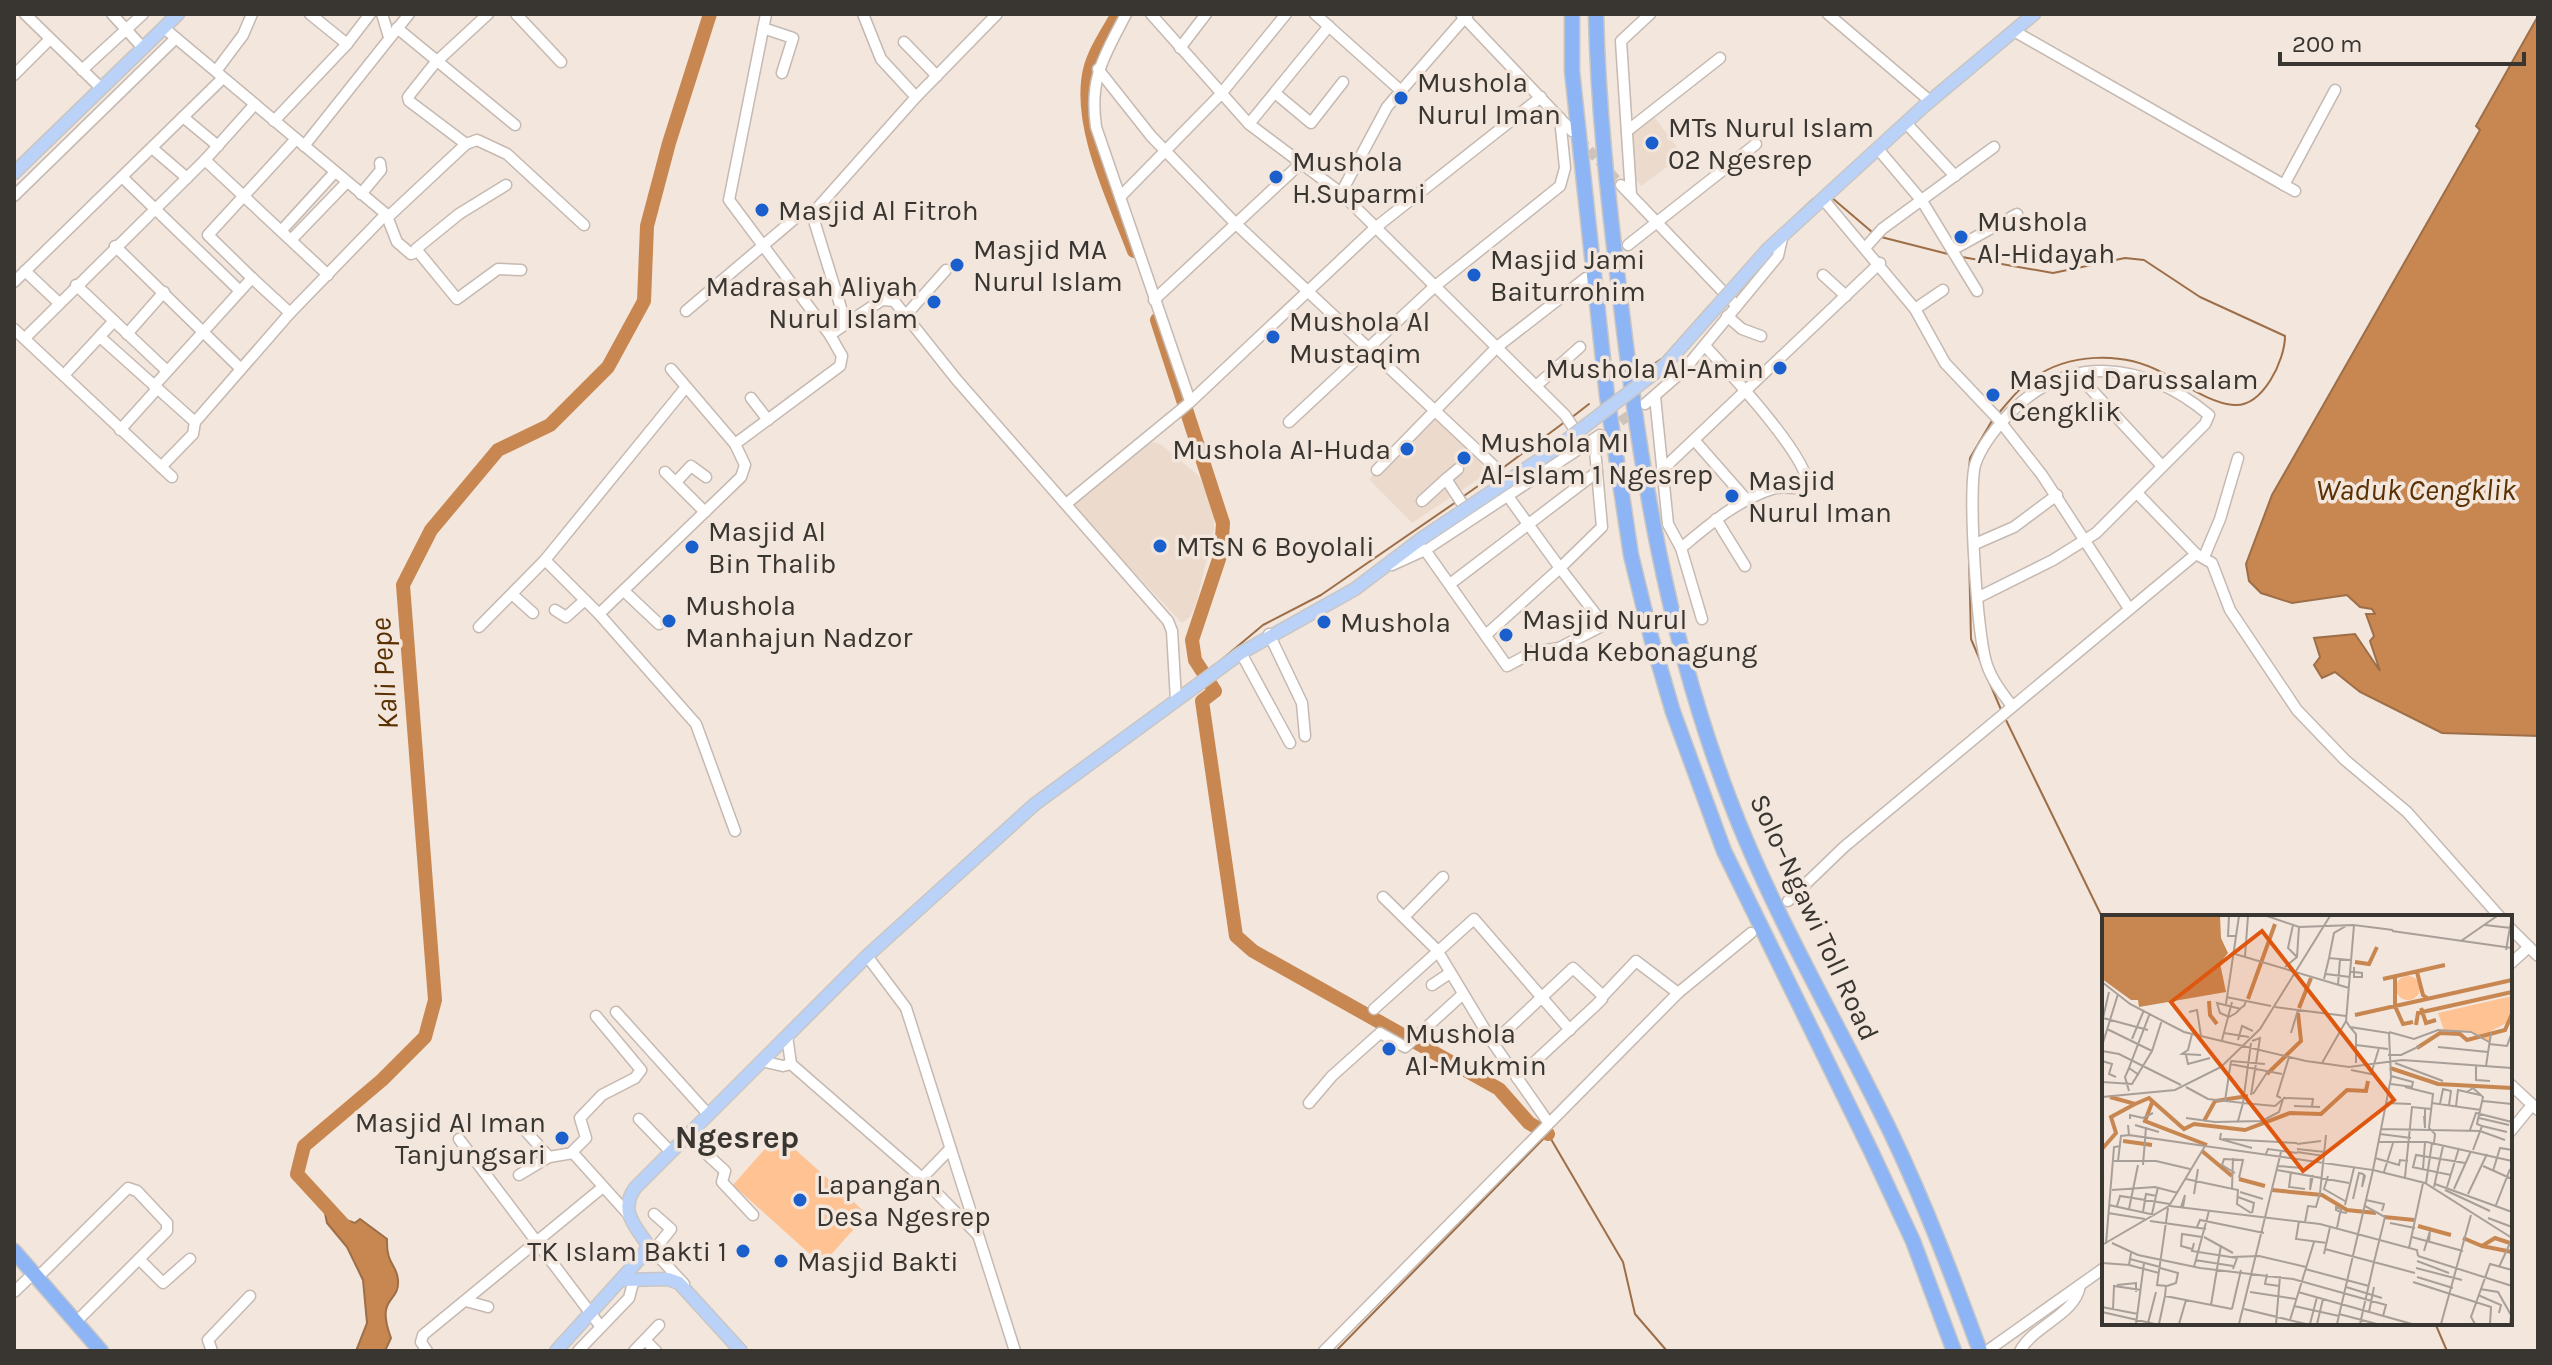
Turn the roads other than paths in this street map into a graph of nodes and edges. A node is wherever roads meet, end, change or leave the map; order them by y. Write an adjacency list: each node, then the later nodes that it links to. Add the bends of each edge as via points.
1 (27, 14): 33 (street)
2 (112, 14): 29 (street)
3 (143, 14): 29 (street)
4 (178, 14): 27 (main road)
5 (252, 14): 44 (street)
6 (310, 14): 35 (street)
7 (370, 14): 35 (street)
8 (382, 14): 31 (street)
9 (409, 14): 31 (street)
10 (488, 14): 40 (street)
11 (516, 14): 39 (street)
12 (766, 14): 28 (street)
13 (863, 14): 53 (street, via 881,59)
14 (997, 14): 46 (street)
15 (1126, 14): 41 (street)
16 (1151, 14): 37 (street)
17 (1206, 14): 37 (street)
18 (1286, 14): 52 (street)
19 (1315, 14): 26 (street)
20 (1572, 14): 300 (highway, Solo–Ngawi Toll Road, via 1572,71 1607,396 1631,555 1651,637 1724,851 1913,1241)
21 (1596, 14): 301 (highway, Solo–Ngawi Toll Road, via 1598,106 1632,402 1654,543 1674,628 1729,798 1767,889 1923,1203)
22 (1650, 14): 64 (street, via 1621,41)
23 (1828, 14): 55 (street)
24 (2034, 14): 30 (main road)
25 (1464, 15): 49 (street); 54 (street)
26 (1329, 26): 49 (street); 51 (street)
27 (164, 28): 32 (street); 36 (main road)
28 (763, 28): 43 (street, via 793,38); 108 (street, via 729,194)
29 (127, 29): 36 (street); 42 (street)
30 (2014, 31): 55 (main road); 84 (street)
31 (393, 32): 40 (street); 65 (street)
32 (176, 38): 44 (street); 90 (street)
33 (50, 39): 42 (street); 45 (street)
34 (904, 42): 46 (street)
35 (347, 44): 59 (street)
36 (143, 48): 48 (main road)
37 (1180, 48): 52 (street)
38 (1720, 58): 64 (street)
39 (561, 62)
40 (435, 63): 62 (street); 66 (street, via 408,99)
41 (1098, 69): 72 (street); 92 (street, via 1092,99 1096,127)
42 (82, 70): 48 (street)
43 (782, 73)
44 (219, 74): 56 (street); 57 (street)
45 (14, 75)
46 (937, 76): 53 (street)
47 (1343, 82): 51 (street, via 1311,123)
48 (101, 88): 77 (main road)
49 (1400, 90): 86 (street)
50 (2335, 90): 84 (street)
51 (1275, 93): 61 (street)
52 (1220, 95): 61 (street); 72 (street)
53 (916, 97): 139 (street, via 812,214)
54 (1541, 97): 58 (street); 101 (street)
55 (1930, 101): 60 (main road)
56 (255, 104): 59 (street); 68 (street)
57 (183, 117): 68 (street); 70 (street)
58 (1560, 118): 63 (street); 123 (street, via 1565,168 1560,186)
59 (274, 121): 65 (street)
60 (1906, 123): 71 (main road); 78 (street)
61 (1249, 124): 75 (street)
62 (515, 125)
63 (1572, 131)
64 (1627, 131): 88 (street)
65 (300, 142): 76 (street); 91 (street)
66 (466, 144): 95 (street); 100 (street, via 477,140 499,149)
67 (1756, 144): 98 (street)
68 (218, 146): 73 (street)
69 (1994, 147): 78 (street)
70 (152, 148): 79 (street); 80 (street)
71 (1878, 149): 89 (main road); 93 (street)
72 (1166, 152): 92 (street); 99 (street)
73 (205, 160): 80 (street); 91 (street)
74 (380, 163): 87 (street, via 381,170)
75 (1300, 164): 86 (street); 99 (street)
76 (335, 172): 81 (street); 102 (street)
77 (14, 173)
78 (1955, 176): 93 (street)
79 (122, 177): 94 (street); 116 (street)
80 (187, 178): 94 (street)
81 (347, 182): 87 (street); 105 (street)
82 (506, 185): 112 (street, via 421,242)
83 (1621, 185): 88 (street)
84 (2284, 185): 85 (street)
85 (2295, 191)
86 (1341, 193): 101 (street)
87 (361, 194): 95 (street)
88 (1631, 195): 98 (street)
89 (1827, 195): 103 (main road); 110 (street)
90 (14, 196)
91 (244, 196): 102 (street); 104 (street)
92 (1120, 197): 130 (street)
93 (1922, 201): 110 (street); 111 (street)
94 (155, 210): 107 (street); 109 (street)
95 (391, 213): 112 (street, via 397,242 408,253); 117 (street)
96 (2017, 214): 111 (street)
97 (799, 215): 108 (street)
98 (1658, 221): 106 (street); 132 (street)
99 (1235, 223): 128 (street); 130 (street)
100 (584, 225)
101 (1375, 228): 123 (street); 128 (street)
102 (282, 230): 105 (street)
103 (1783, 234): 132 (street, via 1778,256); 196 (main road, bridge, via 1665,365)
104 (208, 235): 109 (street); 119 (street)
105 (292, 239): 117 (street)
106 (1628, 245)
107 (115, 246): 122 (street); 127 (street)
108 (762, 246): 134 (street); 143 (street)
109 (196, 247): 125 (street)
110 (1865, 248): 113 (street)
111 (1955, 251): 126 (street)
112 (416, 252): 114 (street, via 457,299 498,269)
113 (1880, 263): 129 (street); 133 (street)
114 (521, 270)
115 (946, 270): 136 (street)
116 (25, 271): 121 (street); 131 (street)
117 (328, 275): 135 (street)
118 (1823, 275): 129 (street)
119 (252, 278): 125 (street); 135 (street)
120 (1586, 278): 148 (street)
121 (14, 282)
122 (76, 285): 131 (street); 138 (street)
123 (1434, 287): 148 (street); 150 (street)
124 (1943, 290): 133 (street)
125 (240, 291): 141 (street)
126 (1977, 291)
127 (164, 292): 141 (street); 142 (street)
128 (1309, 292): 150 (street); 162 (street)
129 (1846, 296): 159 (street)
130 (1154, 300): 162 (street)
131 (59, 303): 146 (street)
132 (1736, 306): 137 (street)
133 (1915, 309): 165 (street, via 1945,363)
134 (686, 311)
135 (290, 313): 151 (street)
136 (906, 315): 139 (street, via 887,298); 190 (street)
137 (1727, 316): 144 (street); 147 (street)
138 (114, 321): 142 (street); 145 (street)
139 (846, 324): 143 (street)
140 (14, 329): 146 (street)
141 (204, 332): 151 (street); 153 (street)
142 (127, 334): 153 (street)
143 (830, 335): 166 (street, via 842,356 840,366)
144 (1761, 336)
145 (100, 337): 155 (street); 158 (street)
146 (25, 338): 155 (street)
147 (1705, 346): 159 (street); 160 (street)
148 (1497, 347): 156 (street); 164 (street)
149 (1580, 347): 156 (street)
150 (1366, 349): 164 (street); 168 (street)
151 (241, 369): 167 (street)
152 (671, 369): 157 (street)
153 (167, 371): 158 (street)
154 (2076, 373): 165 (street, via 2041,388); 174 (street); 174 (street, via 2134,373 2207,414 2208,421)
155 (64, 375): 169 (street)
156 (1536, 386): 170 (street)
157 (686, 387): 172 (street); 200 (street)
158 (156, 388): 167 (street); 169 (street)
159 (1747, 391): 171 (street); 188 (street, via 1809,482 1806,489 1780,487)
160 (1655, 397): 163 (street); 178 (street)
161 (751, 398): 166 (street)
162 (1186, 404): 190 (street)
163 (1645, 404)
164 (1433, 412): 177 (street); 186 (street, via 1498,472)
165 (1997, 419): 187 (street); 197 (street, via 1975,467)
166 (768, 420): 172 (street)
167 (195, 422): 175 (street, via 193,434)
168 (1289, 422)
169 (120, 430): 175 (street)
170 (1593, 440): 180 (street); 186 (street)
171 (1695, 441): 178 (street); 188 (street)
172 (735, 444): 191 (street, via 745,470)
173 (2238, 458): 199 (street, via 2220,519)
174 (2162, 466): 185 (street)
175 (161, 467): 181 (street)
176 (1458, 469): 183 (street)
177 (1377, 470)
178 (1662, 470): 198 (street, via 1668,524)
179 (665, 472): 184 (street)
180 (1597, 472): 194 (street); 202 (street, via 1602,527)
181 (172, 477)
182 (706, 477): 184 (street, via 691,466)
183 (1446, 479): 189 (street); 192 (street)
184 (676, 482): 191 (street)
185 (2137, 493): 195 (street); 199 (street)
186 (1507, 495): 192 (street); 194 (street)
187 (2057, 495): 195 (street); 197 (street, via 2014,527)
188 (1746, 499): 193 (street)
189 (1422, 501)
190 (1066, 504): 218 (street, via 1170,625)
191 (705, 512): 204 (street)
192 (1471, 519): 196 (street)
193 (1716, 519): 198 (street); 201 (street)
194 (1528, 526): 202 (street); 203 (street)
195 (2086, 540): 206 (street); 208 (street)
196 (1423, 544): 203 (street); 215 (main road, via 1345,596)
197 (1975, 544): 206 (street)
198 (1681, 548): 212 (street)
199 (2200, 555): 208 (street); 226 (street, via 2212,563 2239,626 2297,710 2418,824)
200 (545, 560): 205 (street); 207 (street)
201 (1745, 566)
202 (1560, 568): 216 (street); 216 (street, via 1603,626 1507,666)
203 (1450, 584): 216 (street)
204 (624, 591): 211 (street); 213 (street)
205 (513, 595): 210 (street); 214 (street)
206 (1979, 597): 219 (street, via 1987,666)
207 (585, 600): 209 (street, via 566,617); 211 (street)
208 (2128, 607): 219 (street)
209 (555, 610)
210 (533, 613)
211 (599, 614): 222 (street, via 696,724)
212 (1702, 619)
213 (659, 624)
214 (479, 627)
215 (1269, 634): 217 (main road); 220 (street, via 1302,703)
216 (1487, 634)
217 (1241, 653): 218 (main road); 221 (street)
218 (1176, 700): 232 (main road, via 1017,819)
219 (2011, 707): 225 (street)
220 (1305, 736)
221 (1290, 743)
222 (735, 831)
223 (1443, 877): 227 (street)
224 (1383, 897): 227 (street)
225 (1788, 901)
226 (2498, 915)
227 (1404, 917): 231 (street)
228 (2512, 930): 230 (street)
229 (1751, 933): 237 (street)
230 (2529, 947): 233 (street); 234 (street)
231 (1437, 950): 235 (street); 239 (street, via 1474,919); 241 (street)
232 (867, 956): 245 (main road); 260 (street, via 906,1008)
233 (2538, 956)
234 (2512, 962)
235 (1450, 973): 236 (street); 238 (street)
236 (1432, 985)
237 (1678, 993): 240 (street, via 1636,961); 256 (street)
238 (1463, 994): 246 (street); 251 (street, via 1404,1047 1381,1033)
239 (1544, 997): 240 (street, via 1573,968); 244 (street); 246 (street)
240 (1602, 997): 244 (street)
241 (1374, 1009)
242 (616, 1012): 253 (street)
243 (596, 1016): 262 (street, via 641,1070 602,1095 580,1118 586,1138)
244 (1570, 1030): 249 (street)
245 (787, 1036): 247 (main road); 248 (street)
246 (1493, 1043): 249 (street)
247 (762, 1061): 248 (street); 253 (main road)
248 (791, 1064): 265 (street)
249 (1517, 1078): 256 (street)
250 (2512, 1086): 252 (street)
251 (1309, 1103)
252 (2535, 1108): 257 (street)
253 (708, 1114): 258 (main road)
254 (639, 1119): 261 (street)
255 (507, 1122): 263 (street, via 523,1128)
256 (1544, 1126): 299 (street)
257 (2512, 1130)
258 (686, 1135): 261 (main road); 269 (street, via 726,1172 722,1182)
259 (459, 1139): 271 (street)
260 (950, 1149): 265 (street); 270 (street)
261 (670, 1151): 267 (main road, via 630,1195)
262 (571, 1153): 263 (street); 266 (street)
263 (549, 1157): 264 (street)
264 (519, 1175)
265 (922, 1178): 270 (street)
266 (603, 1187): 267 (street); 271 (street)
267 (628, 1214): 272 (main road)
268 (654, 1214): 272 (street, via 671,1229)
269 (753, 1215)
270 (979, 1236): 298 (street)
271 (537, 1242): 283 (street); 285 (street)
272 (651, 1247): 278 (main road); 280 (street)
273 (14, 1251): 277 (highway)
274 (139, 1259): 275 (street, via 163,1283); 277 (street, via 168,1227 137,1191 128,1188); 286 (street)
275 (190, 1259)
276 (2102, 1270): 279 (street)
277 (35, 1276): 281 (street); 286 (highway)
278 (628, 1280): 280 (main road, via 668,1279); 285 (main road); 288 (street, via 629,1298)
279 (2080, 1286): 302 (street); 303 (street, via 2075,1301 2030,1336)
280 (690, 1291): 297 (main road)
281 (14, 1292)
282 (250, 1296): 292 (street, via 208,1340)
283 (466, 1301): 284 (street); 293 (street, via 423,1335)
284 (488, 1307)
285 (591, 1316): 288 (street); 290 (main road)
286 (76, 1322): 291 (highway)
287 (659, 1325): 289 (street)
288 (601, 1327): 294 (street)
289 (645, 1340): 295 (street); 296 (street)
290 (559, 1350)
291 (101, 1351)
292 (212, 1351)
293 (427, 1351)
294 (578, 1351)
295 (634, 1351)
296 (656, 1351)
297 (741, 1351)
298 (1015, 1351)
299 (1324, 1351)
300 (1954, 1351)
301 (1980, 1351)
302 (1987, 1351)
303 (2020, 1351)

